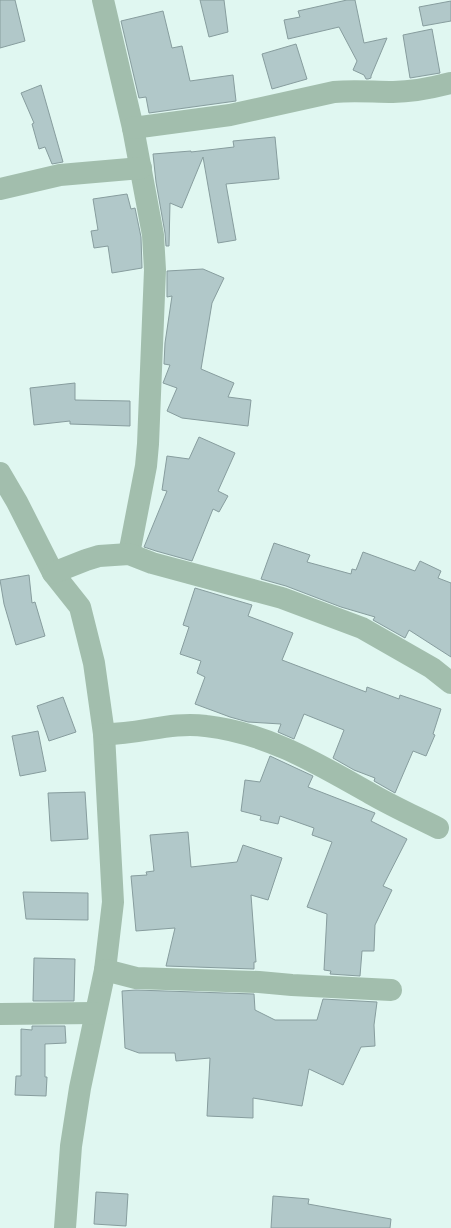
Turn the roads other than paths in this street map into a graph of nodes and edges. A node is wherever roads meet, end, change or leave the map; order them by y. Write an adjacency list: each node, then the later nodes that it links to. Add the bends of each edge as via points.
1 (103, 0): 3 (street)
2 (451, 83): 3 (street, via 394,92 348,90 230,115)
3 (133, 128): 4 (street)
4 (141, 168): 5 (street, via 60,175); 8 (street, via 153,235 155,270 146,466)
5 (0, 189)
6 (0, 473): 7 (street)
7 (9, 504): 9 (street)
8 (129, 554): 9 (street, via 99,556); 10 (street, via 152,563 282,598 362,628 432,668)
9 (53, 573): 11 (street, via 80,607 94,663)
10 (451, 683)
11 (104, 734): 12 (street, via 179,725 206,726 244,733 306,757); 13 (street, via 113,902)
12 (438, 828)
13 (105, 970): 14 (street, via 136,978); 15 (street)
14 (391, 990)
15 (95, 1013): 16 (street); 17 (street, via 71,1146)
16 (0, 1014)
17 (65, 1228)

